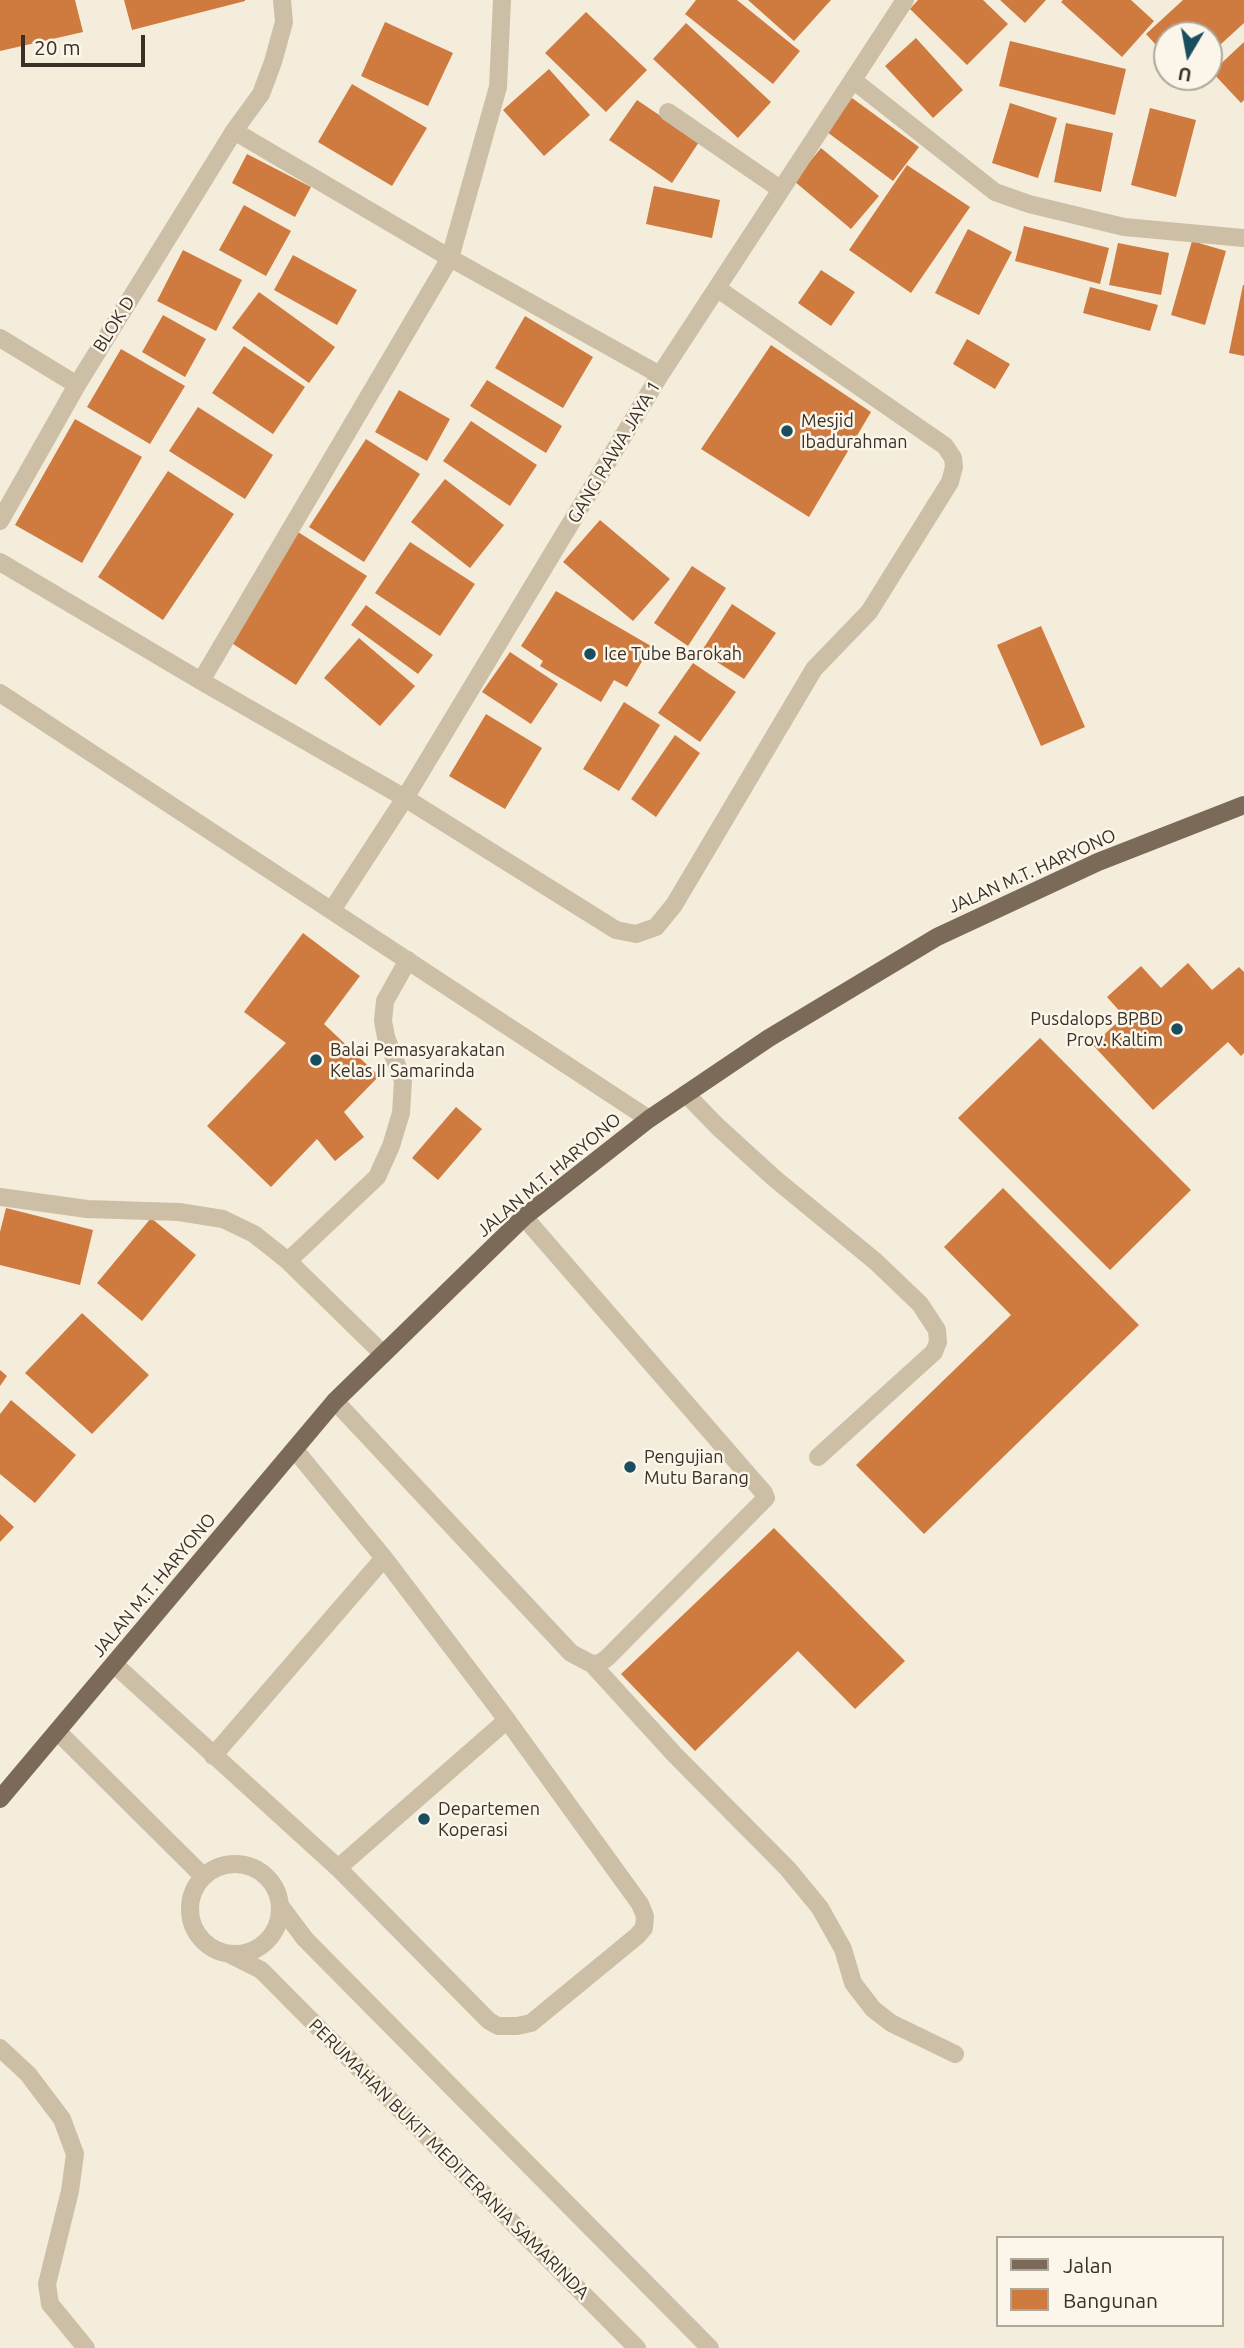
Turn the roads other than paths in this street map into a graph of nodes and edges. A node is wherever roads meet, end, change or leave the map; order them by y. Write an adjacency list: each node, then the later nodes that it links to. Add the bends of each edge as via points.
1 (282, 0): 6 (street, BLOK D, via 284,22 273,62 261,94)
2 (502, 0): 9 (street, via 498,87)
3 (905, 0): 4 (street, GANG RAWA JAYA 1)
4 (853, 80): 7 (street, GANG RAWA JAYA 1); 8 (street, via 995,192 1124,227)
5 (667, 112): 7 (street)
6 (234, 131): 9 (street); 13 (street, BLOK D)
7 (780, 189): 10 (street, GANG RAWA JAYA 1)
8 (1244, 238)
9 (450, 258): 12 (street); 16 (street)
10 (718, 289): 12 (street, GANG RAWA JAYA 1); 18 (street, via 945,446 953,458 950,482 869,612 814,669 674,905 656,927 636,934 616,930)
11 (0, 338): 13 (street)
12 (660, 375): 18 (street, GANG RAWA JAYA 1)
13 (77, 385): 14 (street, BLOK D)
14 (0, 521)
15 (0, 562): 16 (street)
16 (201, 681): 18 (street)
17 (0, 693): 20 (street)
18 (405, 798): 20 (street, GANG RAWA JAYA 1)
19 (1244, 805): 22 (main road, JALAN M.T. HARYONO, via 1098,862 937,937)
20 (332, 910): 21 (street)
21 (408, 960): 23 (street); 26 (street, via 385,1001 383,1021 403,1081 401,1113 391,1146 377,1177)
22 (686, 1094): 23 (main road, JALAN M.T. HARYONO); 30 (street, via 765,1169 875,1261 920,1304 937,1330 934,1352)
23 (649, 1119): 25 (main road, JALAN M.T. HARYONO)
24 (0, 1197): 26 (street, via 223,1219 254,1234)
25 (524, 1217): 27 (main road, JALAN M.T. HARYONO); 33 (street, via 766,1498 607,1658)
26 (288, 1261): 27 (street)
27 (383, 1354): 28 (main road, JALAN M.T. HARYONO)
28 (335, 1401): 29 (main road, JALAN M.T. HARYONO); 33 (street, via 571,1653)
29 (295, 1450): 31 (street); 32 (main road, JALAN M.T. HARYONO)
30 (818, 1457)
31 (384, 1558): 34 (street); 36 (street)
32 (114, 1664): 35 (main road, JALAN M.T. HARYONO); 36 (street)
33 (592, 1664): 43 (street, via 820,1908 843,1949 853,1983 873,2009)
34 (508, 1720): 38 (street); 38 (street, via 640,1904 646,1916 637,1936 531,2023 498,2025)
35 (58, 1732): 37 (main road, JALAN M.T. HARYONO); 39 (street)
36 (213, 1756): 38 (street)
37 (0, 1799)
38 (338, 1868)
39 (203, 1876): 40 (street, via 227,1864 253,1867 273,1883); 41 (street, via 190,1898 191,1924 206,1946)
40 (281, 1907): 41 (street, via 275,1933 256,1950); 46 (street, via 305,1939)
41 (231, 1955): 45 (street, PERUMAHAN BUKIT MEDITERANIA SAMARINDA, via 261,1970)
42 (0, 2048): 44 (street, via 28,2074 62,2119 75,2154 47,2284 50,2304)
43 (954, 2054)
44 (86, 2348)
45 (637, 2348)
46 (710, 2348)

